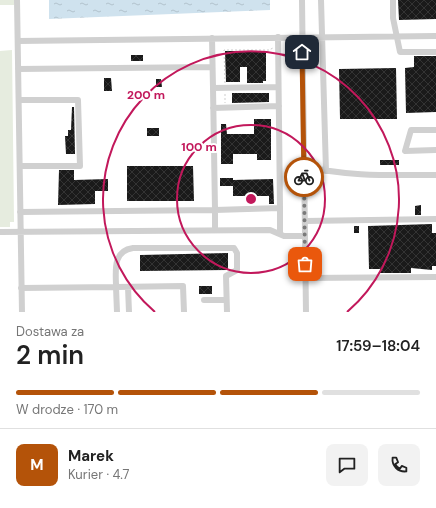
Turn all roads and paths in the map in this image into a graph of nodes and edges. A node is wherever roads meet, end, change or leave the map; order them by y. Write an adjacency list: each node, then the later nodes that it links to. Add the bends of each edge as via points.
1 (17, 0): 12 (lane)
2 (321, 0): 9 (lane)
3 (393, 0): 6 (lane)
4 (302, 1): 5 (lane); 8 (lane)
5 (295, 2)
6 (397, 36): 7 (lane); 9 (lane); 14 (lane, via 400,52)
7 (436, 36)
8 (302, 37): 9 (lane); 11 (lane); 27 (lane)
9 (324, 37): 28 (lane)
10 (212, 38): 11 (lane); 12 (lane); 15 (lane)
11 (278, 38): 13 (lane)
12 (18, 41): 16 (lane)
13 (278, 46): 17 (lane); 19 (path, via 269,50 224,50)
14 (436, 52)
15 (212, 67): 16 (lane); 18 (lane)
16 (18, 69): 20 (lane)
17 (278, 87): 19 (lane); 21 (lane)
18 (213, 88): 19 (lane); 22 (lane)
19 (225, 88): 23 (path)
20 (19, 100): 26 (lane); 26 (lane, via 78,100 80,166)
21 (279, 106): 23 (lane); 30 (lane)
22 (213, 108): 23 (lane); 31 (lane)
23 (226, 108)
24 (436, 130): 25 (lane, via 411,130 405,151)
25 (436, 150)
26 (20, 166): 32 (lane)
27 (304, 166): 28 (lane); 34 (lane)
28 (326, 172): 29 (lane)
29 (436, 176)
30 (280, 208): 31 (lane); 38 (lane)
31 (214, 210): 32 (lane); 35 (lane)
32 (20, 212): 37 (lane)
33 (436, 219): 34 (lane)
34 (305, 221): 39 (lane)
35 (215, 230): 37 (lane); 38 (lane, via 270,230)
36 (0, 232): 37 (lane)
37 (20, 232): 43 (lane)
38 (280, 234): 39 (lane)
39 (305, 236): 41 (lane)
40 (436, 277): 41 (lane)
41 (305, 278): 52 (lane)
42 (128, 287): 44 (lane); 49 (lane); 50 (lane, via 183,286)
43 (21, 288): 44 (lane); 47 (lane)
44 (116, 288): 46 (lane, via 116,259 128,249 232,247 237,253 237,270 226,276); 48 (lane)
45 (204, 300): 46 (lane)
46 (226, 300): 51 (lane)
47 (22, 312)
48 (117, 312)
49 (129, 312)
50 (184, 312)
51 (227, 312)
52 (306, 312)

